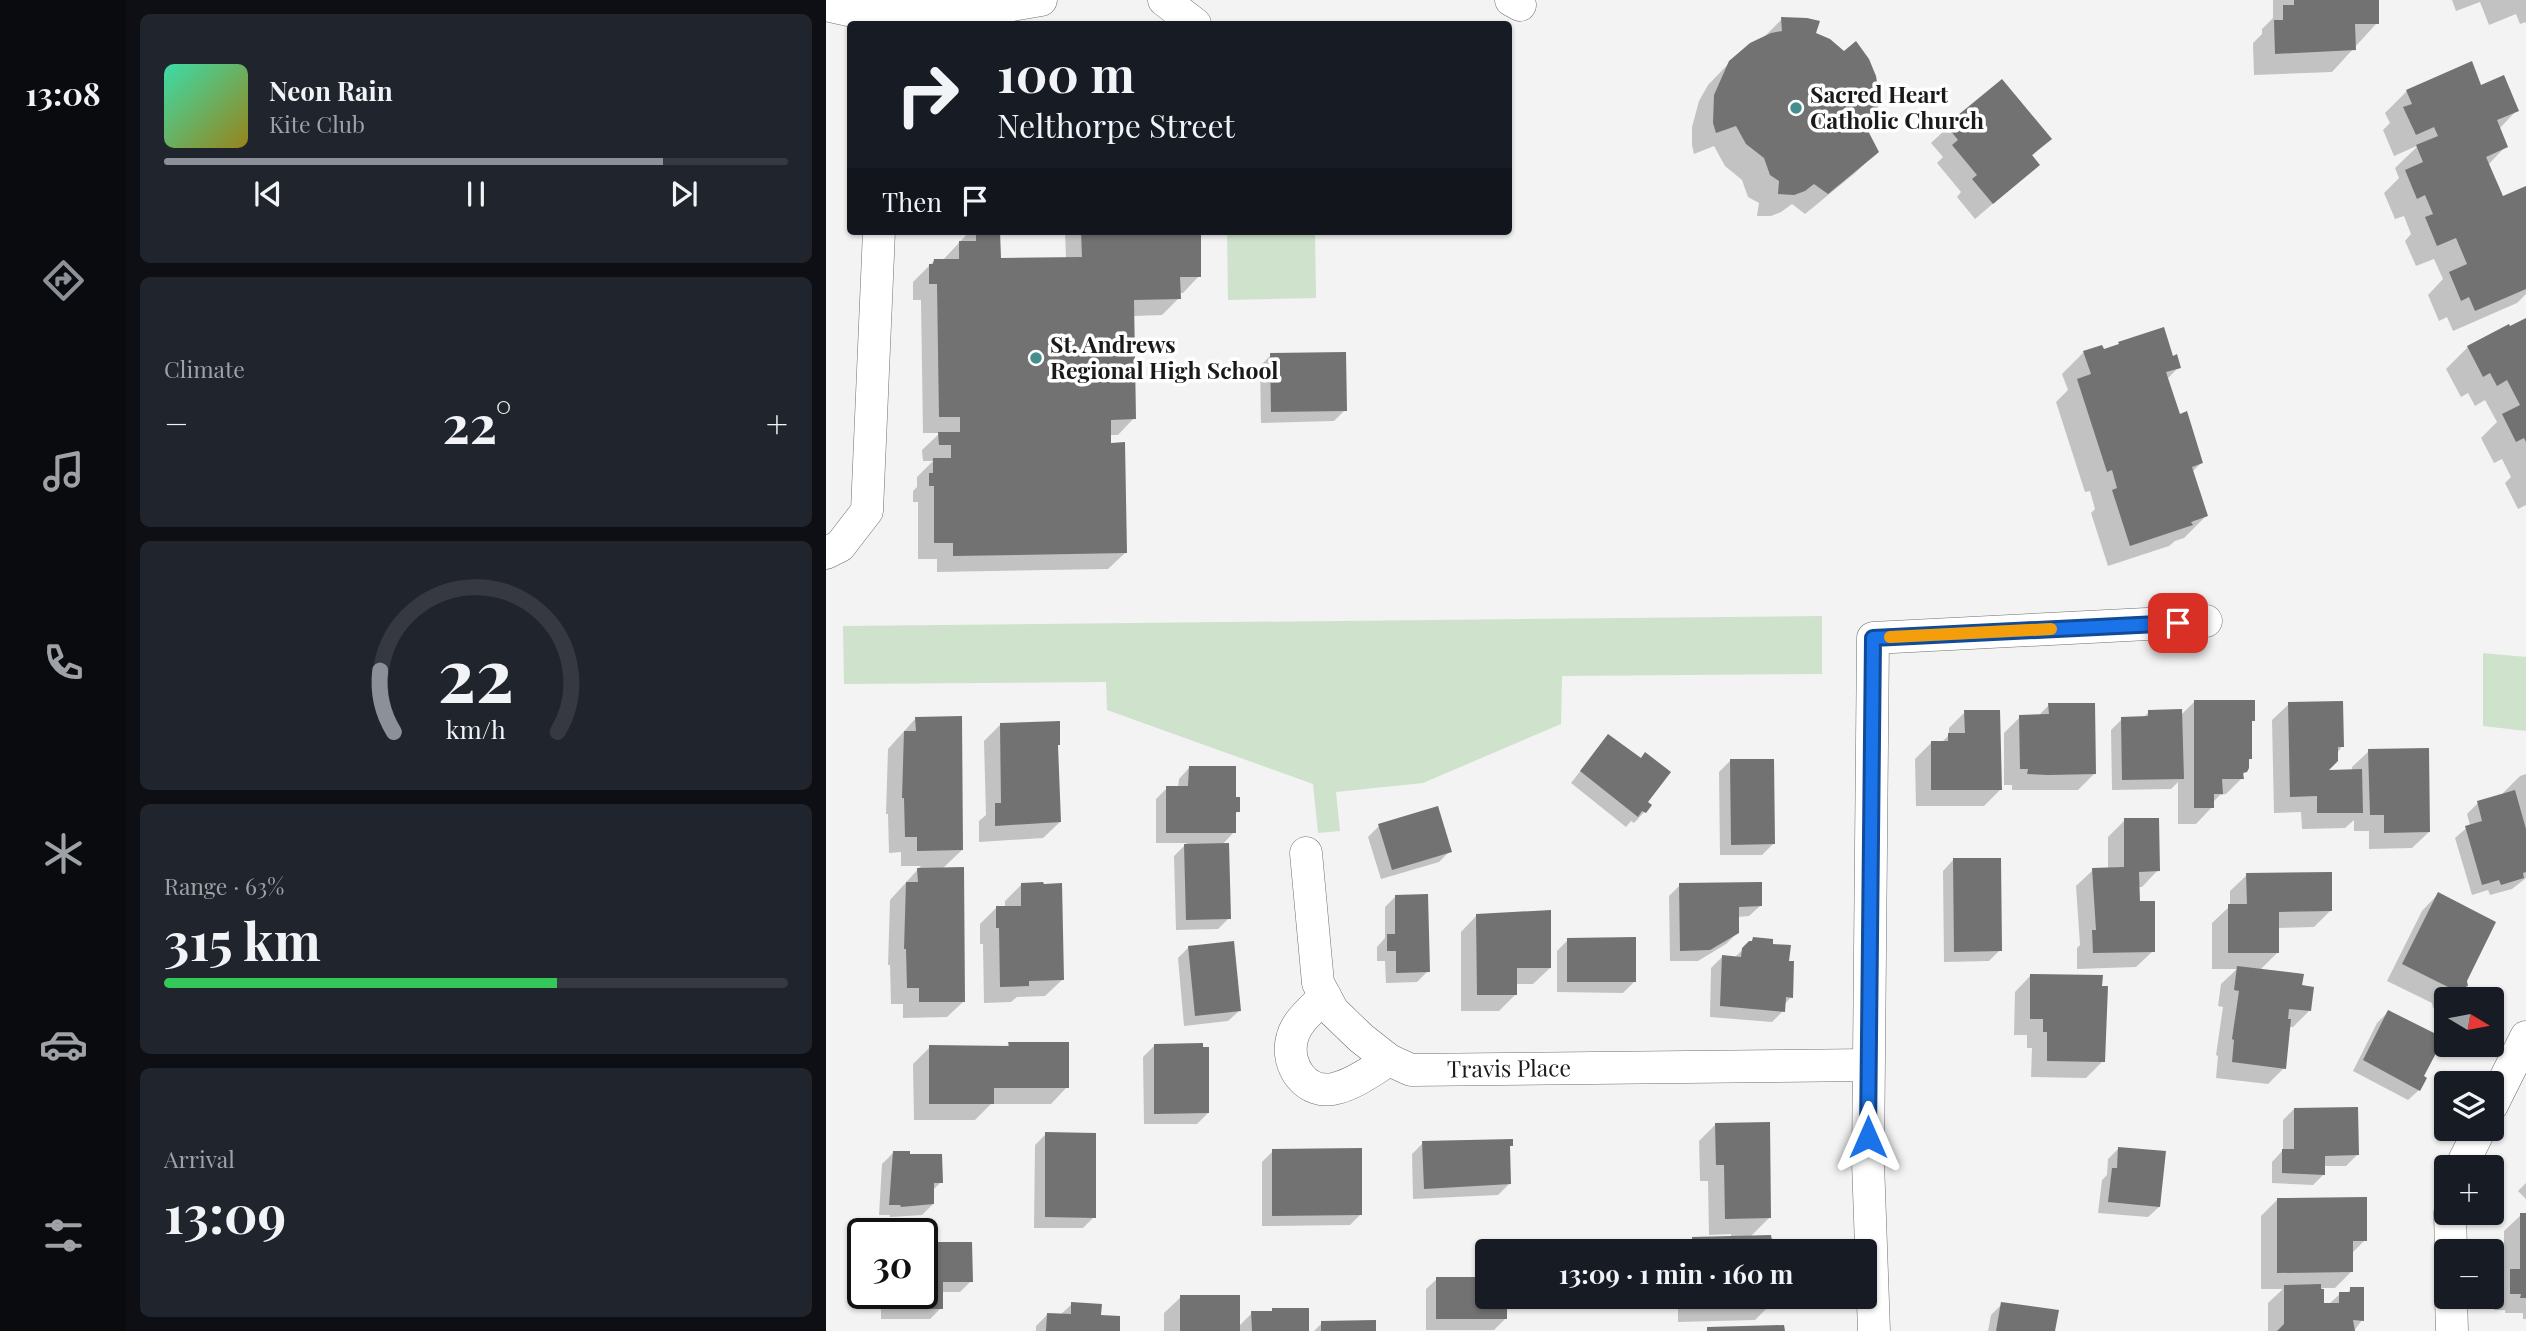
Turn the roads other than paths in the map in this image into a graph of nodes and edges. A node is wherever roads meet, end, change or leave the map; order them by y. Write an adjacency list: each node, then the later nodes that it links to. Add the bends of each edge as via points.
1 (1041, 0): 4 (street, via 959,14)
2 (1164, 0): 5 (street)
3 (826, 5): 4 (street)
4 (867, 19)
5 (1191, 21)
6 (879, 235): 7 (street, via 867,512 840,546)
7 (826, 552)
8 (2206, 621): 13 (street, via 1873,638)
9 (1306, 853): 10 (street, Travis Place, via 1318,983)
10 (1325, 996): 12 (street, Travis Place, via 1333,1011); 12 (street, via 1300,1022 1292,1039 1296,1074 1307,1084 1335,1089)
11 (2526, 1037): 14 (street)
12 (1389, 1060): 13 (street, Travis Place, via 1411,1070 1439,1071)
13 (1868, 1065): 16 (street)
14 (2504, 1081)
15 (2451, 1309): 17 (street)
16 (1874, 1331)
17 (2452, 1331)

